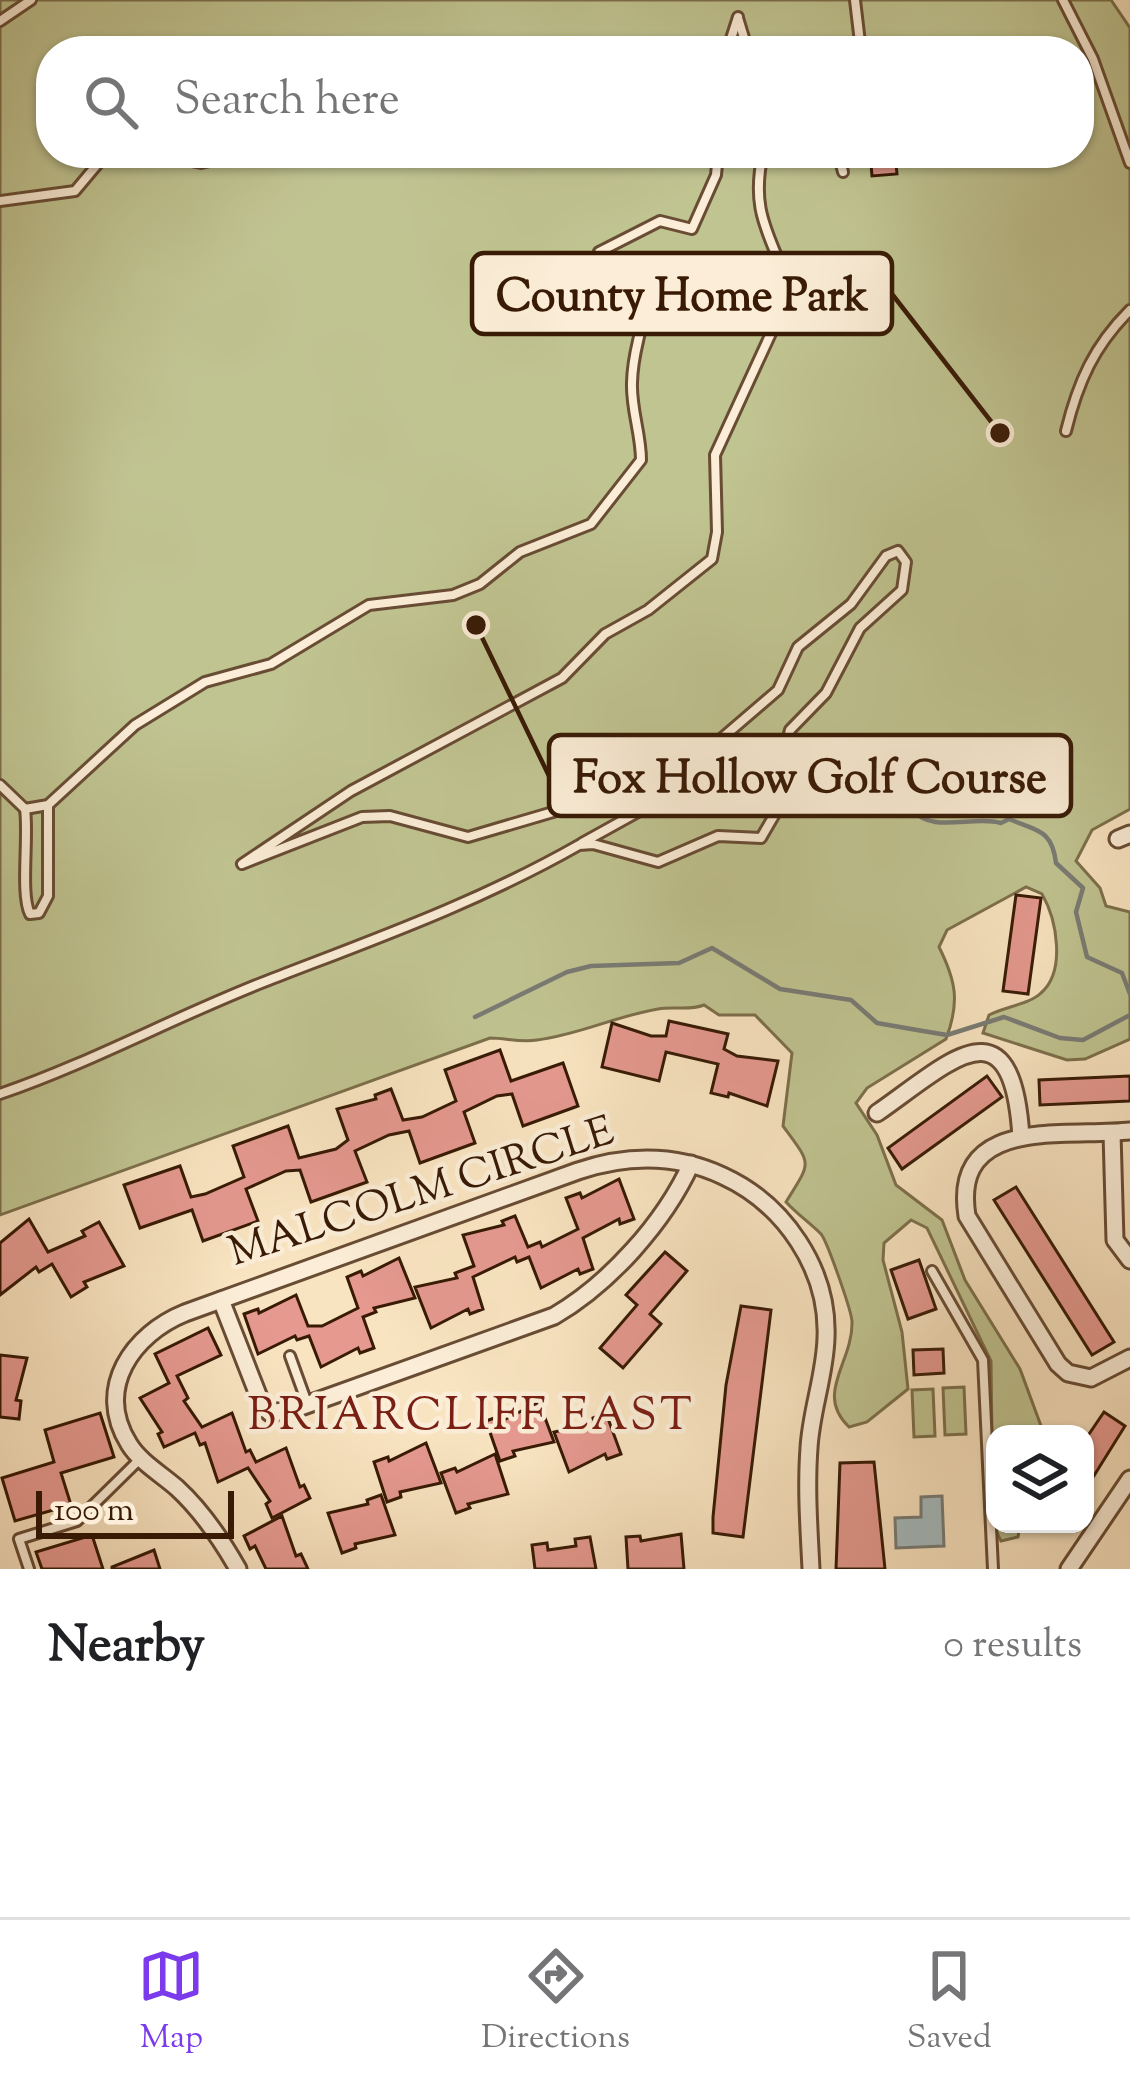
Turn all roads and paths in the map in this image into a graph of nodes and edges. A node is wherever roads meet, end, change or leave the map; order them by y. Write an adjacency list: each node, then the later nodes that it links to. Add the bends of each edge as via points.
1 (31, 0): 4 (lane)
2 (855, 0): 7 (lane)
3 (1063, 0): 8 (lane)
4 (0, 21)
5 (732, 36): 6 (lane, via 738,16)
6 (744, 36)
7 (859, 36)
8 (1082, 36)
9 (1094, 61): 10 (lane)
10 (1130, 163)
11 (94, 168): 16 (lane, via 75,191)
12 (717, 168): 21 (lane, via 692,229 660,221 599,252 601,269 630,285 643,307 632,384 641,460 591,524 538,542 480,584 369,605 271,664 205,682 135,725)
13 (761, 168): 19 (lane, via 763,232 790,292 715,455 712,559 605,634 562,678 351,791 242,864 362,817 390,816 454,836 484,834)
14 (842, 168): 15 (lane)
15 (843, 172)
16 (0, 201)
17 (1130, 310): 18 (lane, via 1083,371)
18 (1066, 431)
19 (690, 768): 23 (lane, via 694,781); 23 (lane, via 778,690 798,647 866,588 886,556 903,555 902,590 860,628 826,693 790,730 781,762 784,800 761,838 718,836 658,862)
20 (0, 785): 22 (lane)
21 (48, 805): 22 (lane); 22 (lane, via 48,896 30,914)
22 (25, 809)
23 (579, 845): 24 (lane, via 437,916)
24 (0, 1094)
25 (877, 1113): 28 (street, via 959,1056 985,1052 1009,1066)
26 (1130, 1132): 27 (street)
27 (1112, 1133): 28 (street); 30 (street, via 1115,1240)
28 (1021, 1137): 34 (street, via 995,1144 973,1166 965,1182 967,1216 1068,1373 1091,1378)
29 (691, 1165): 32 (street, MALCOLM CIRCLE, via 607,1162); 35 (street, via 665,1209 581,1300); 40 (street, MALCOLM CIRCLE, via 767,1203 818,1283 826,1338 809,1448)
30 (1130, 1260)
31 (932, 1271): 41 (lane, via 982,1360)
32 (221, 1300): 35 (street, via 262,1405 281,1413); 36 (street, MALCOLM CIRCLE, via 158,1324 126,1358 117,1408)
33 (290, 1356): 35 (lane)
34 (1130, 1358)
35 (307, 1404)
36 (140, 1458): 38 (lane, via 77,1522 19,1539); 39 (street, MALCOLM CIRCLE, via 205,1517)
37 (1130, 1478): 42 (street)
38 (29, 1569)
39 (238, 1569)
40 (812, 1569)
41 (994, 1569)
42 (1070, 1569)

